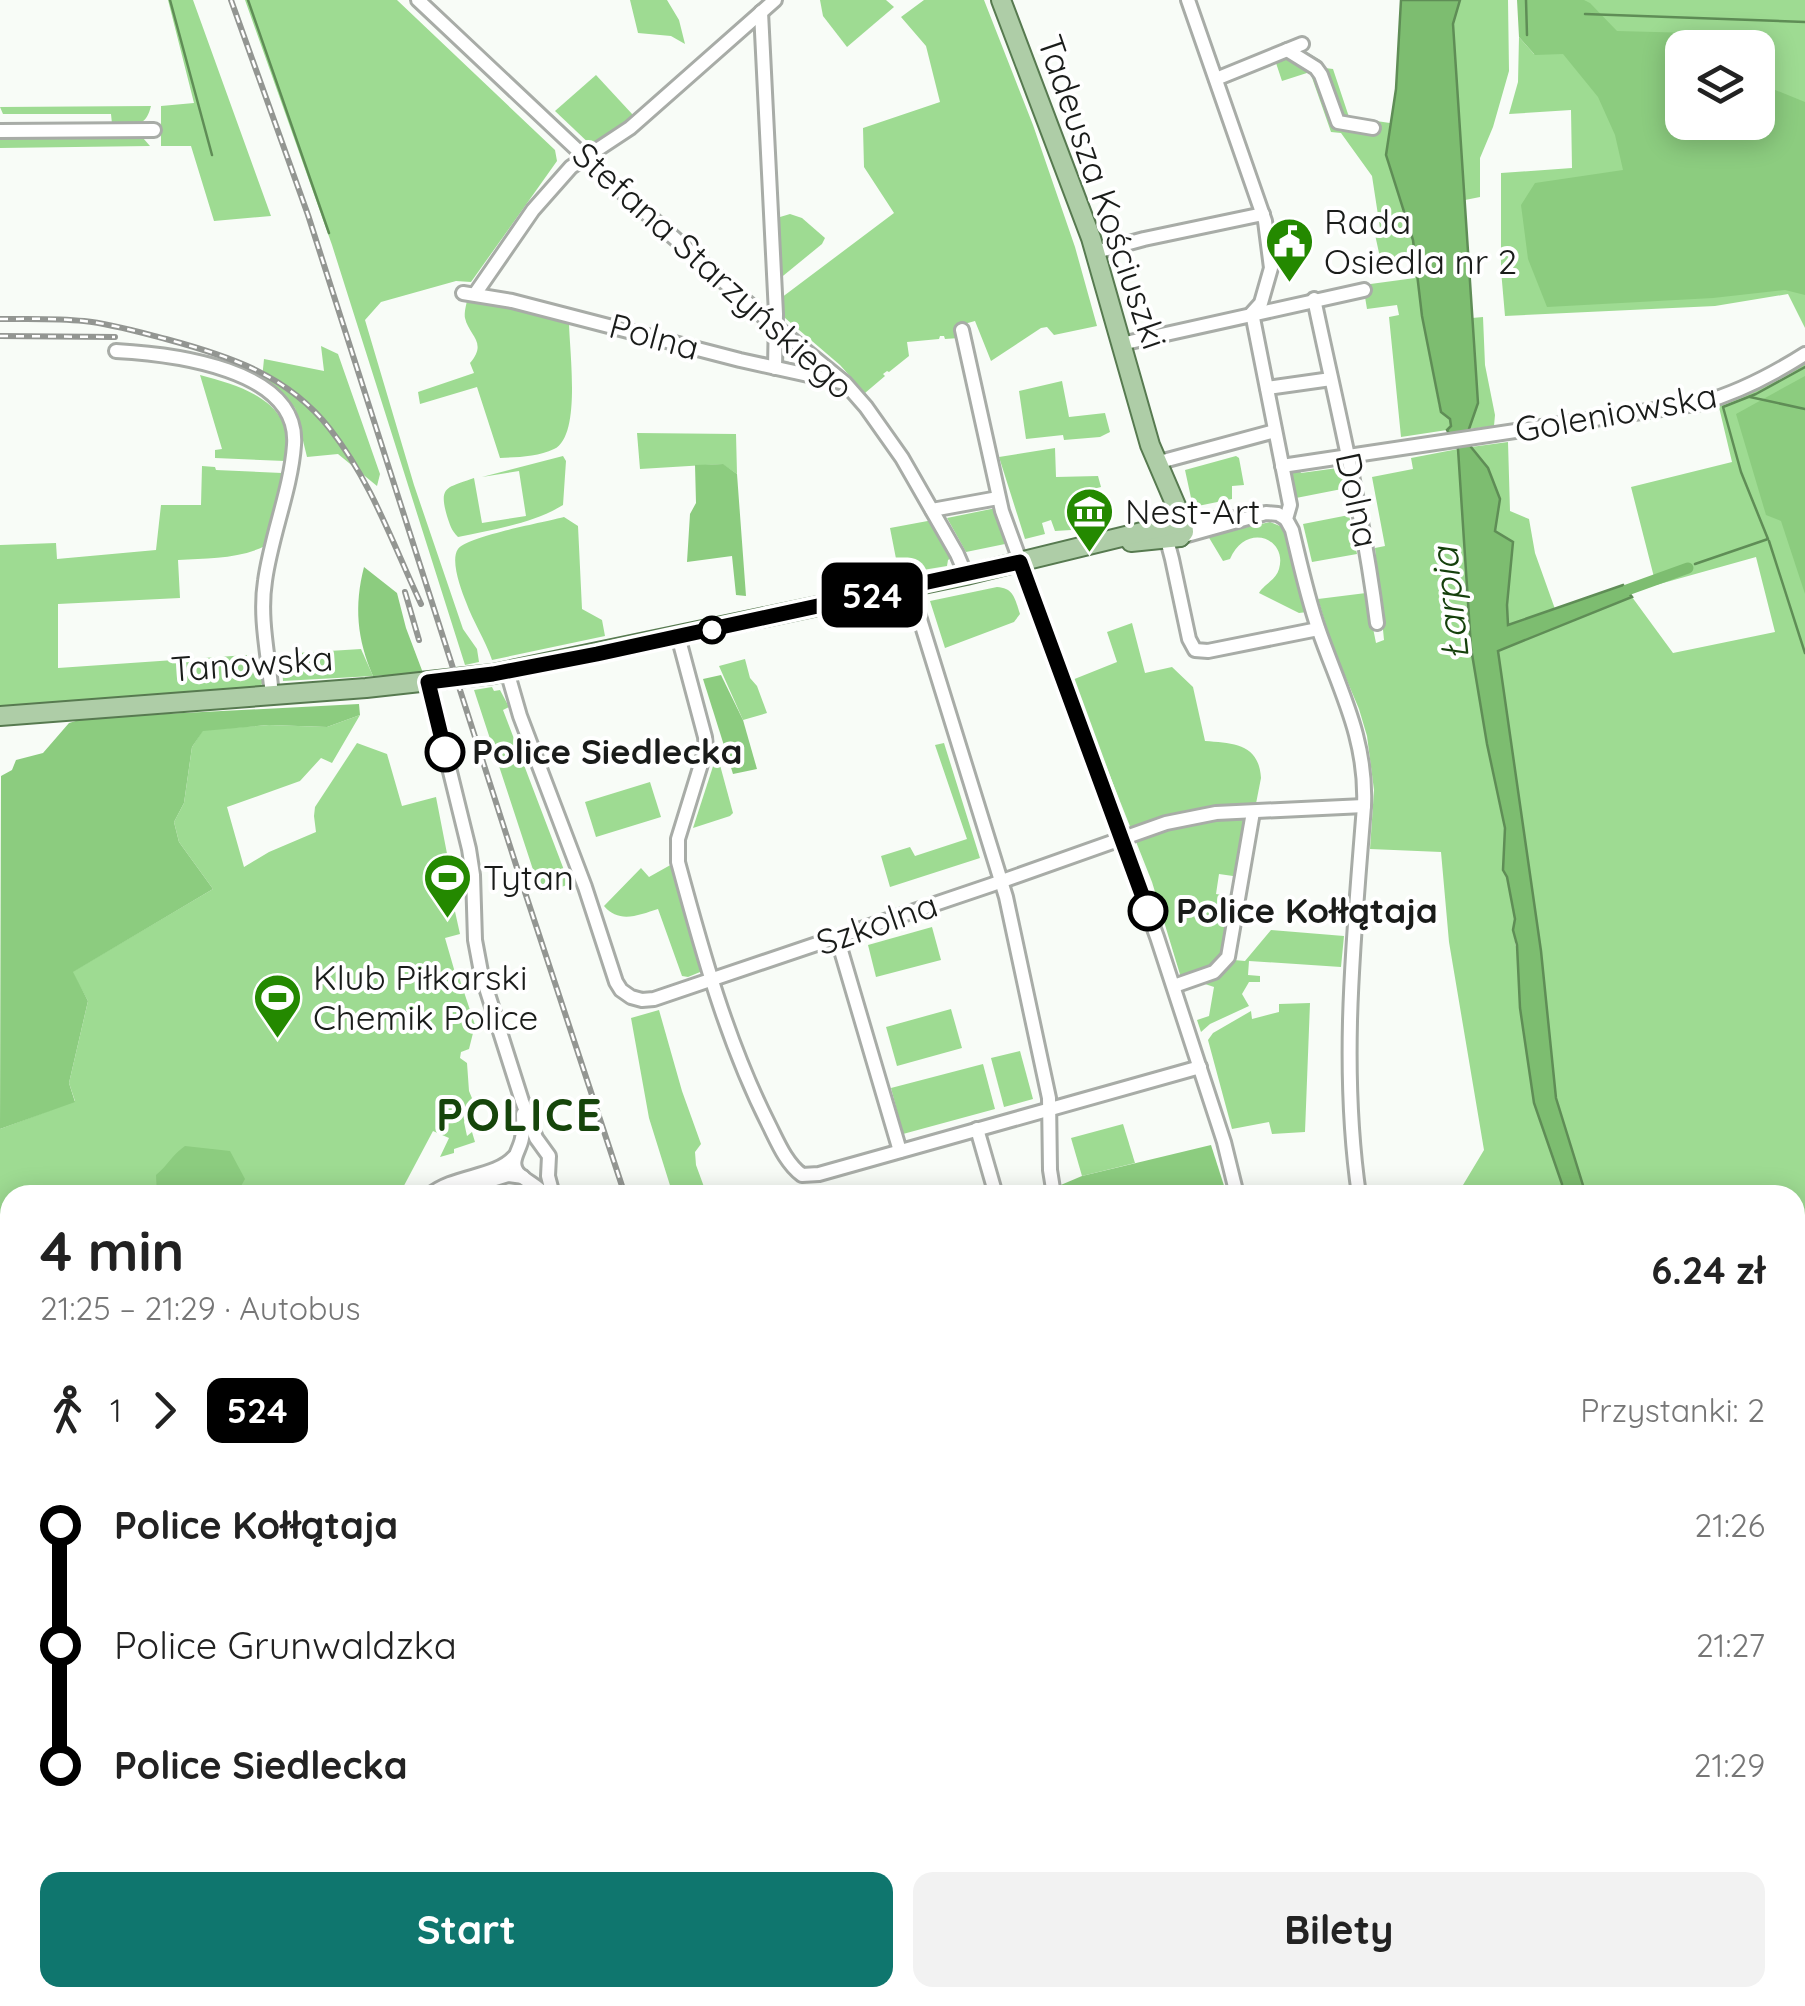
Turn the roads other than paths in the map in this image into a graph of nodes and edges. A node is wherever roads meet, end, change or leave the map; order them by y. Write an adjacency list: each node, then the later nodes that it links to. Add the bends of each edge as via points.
1 (418, 0): 12 (street, Stefana Starzyńskiego)
2 (774, 0): 5 (street)
3 (1001, 0): 14 (main road, Tadeusza Kościuszki)
4 (1188, 0): 8 (street)
5 (760, 12): 12 (street, via 630,128); 18 (street)
6 (1302, 44): 7 (street)
7 (1287, 50): 8 (street); 9 (street, via 1321,75 1338,122)
8 (1216, 79): 13 (street)
9 (1373, 128)
10 (154, 130): 11 (street)
11 (0, 132)
12 (584, 157): 18 (street, Stefana Starzyńskiego); 23 (street, Polna, via 469,293)
13 (1263, 214): 14 (street); 17 (street, via 1271,268)
14 (1096, 252): 20 (main road, Tadeusza Kościuszki)
15 (1364, 290): 16 (street)
16 (1314, 299): 17 (street); 24 (street, Dolna)
17 (1252, 314): 20 (street); 26 (street)
18 (776, 327): 23 (street); 25 (street, Stefana Starzyńskiego)
19 (962, 330): 31 (street)
20 (1121, 344): 29 (main road, Tadeusza Kościuszki)
21 (116, 351): 43 (street, via 173,356 240,376 274,395 291,418 294,447 263,599)
22 (1805, 354): 28 (street, Goleniowska, via 1754,385 1702,402)
23 (775, 368): 25 (street, Polna)
24 (1331, 379): 26 (street); 28 (street, Dolna)
25 (845, 383): 32 (street, Stefana Starzyńskiego, via 886,433)
26 (1267, 388): 27 (street)
27 (1275, 431): 29 (street); 30 (street)
28 (1348, 455): 30 (street); 38 (street, Dolna)
29 (1156, 462): 34 (main road, Tadeusza Kościuszki)
30 (1282, 466): 33 (street, via 1290,505)
31 (998, 498): 32 (street); 35 (street)
32 (932, 510): 36 (street, Stefana Starzyńskiego)
33 (1286, 519): 34 (street, via 1273,513 1204,532); 39 (street)
34 (1170, 531): 35 (main road, Tanowska); 39 (street, via 1195,650)
35 (1020, 562): 36 (main road, Tanowska); 47 (street)
36 (966, 575): 37 (main road, Tanowska)
37 (910, 587): 40 (main road, Tanowska); 48 (street)
38 (1377, 622)
39 (1318, 629): 45 (street, via 1354,725)
40 (678, 636): 41 (main road, Tanowska); 50 (street, via 706,748 678,855)
41 (507, 671): 42 (main road, Tanowska); 50 (street, Szkolna, via 622,992 649,1000)
42 (428, 682): 43 (main road, Tanowska); 53 (street, via 469,848 480,972)
43 (272, 696): 44 (main road, Tanowska)
44 (0, 716)
45 (1364, 806): 46 (street, Szkolna); 68 (street, via 1348,1040)
46 (1254, 812): 47 (street, Szkolna, via 1185,818); 51 (street, via 1228,958 1214,972)
47 (1122, 840): 48 (street, Szkolna); 51 (street)
48 (1001, 881): 49 (street, Szkolna); 54 (street)
49 (837, 937): 50 (street, Szkolna); 57 (street)
50 (713, 980): 57 (street, via 740,1066 802,1175)
51 (1174, 986): 52 (street)
52 (1200, 1067): 54 (street); 67 (street)
53 (522, 1102): 56 (street); 58 (street)
54 (1050, 1108): 55 (street); 66 (street)
55 (976, 1129): 57 (street); 65 (street)
56 (545, 1150): 58 (street, via 531,1144); 59 (street)
57 (900, 1151)
58 (516, 1154): 60 (street, via 515,1167); 61 (street, via 504,1165)
59 (549, 1166): 60 (street, via 537,1178); 64 (street)
60 (524, 1177): 62 (street, via 508,1174); 63 (street)
61 (445, 1185)
62 (474, 1185)
63 (536, 1185)
64 (548, 1185)
65 (993, 1185)
66 (1052, 1185)
67 (1235, 1185)
68 (1358, 1185)

